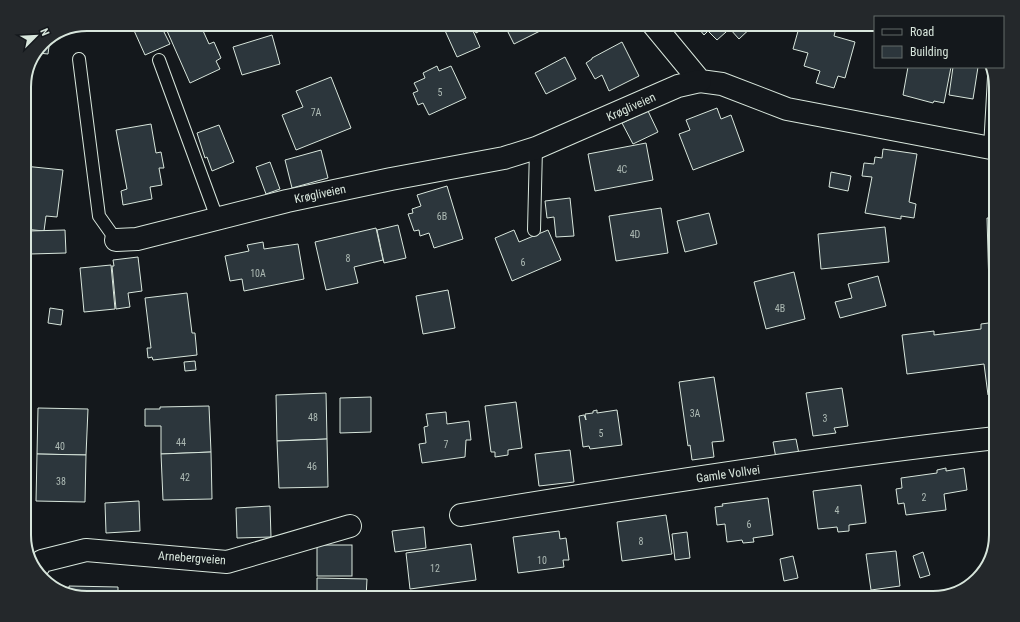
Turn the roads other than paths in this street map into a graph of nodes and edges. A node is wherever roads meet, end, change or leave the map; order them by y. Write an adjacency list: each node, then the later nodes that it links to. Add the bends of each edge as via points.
1 (660, 31): 4 (street)
2 (79, 59): 9 (lane, Krøgliveien, via 99,216)
3 (159, 60): 7 (lane)
4 (700, 81): 5 (street, Krøgliveien, via 722,84 787,109); 6 (street, Krøgliveien, via 678,86)
5 (989, 147)
6 (536, 148): 7 (street, Krøgliveien, via 504,158 376,182); 8 (lane)
7 (217, 218): 9 (street, Krøgliveien, via 137,239)
8 (534, 230)
9 (116, 240)
10 (989, 439): 11 (street, Gamle Vollvei, via 585,494)
11 (461, 515)
12 (350, 526): 13 (street, Arnebergveien, via 227,562 86,550 42,561)
13 (39, 565)

